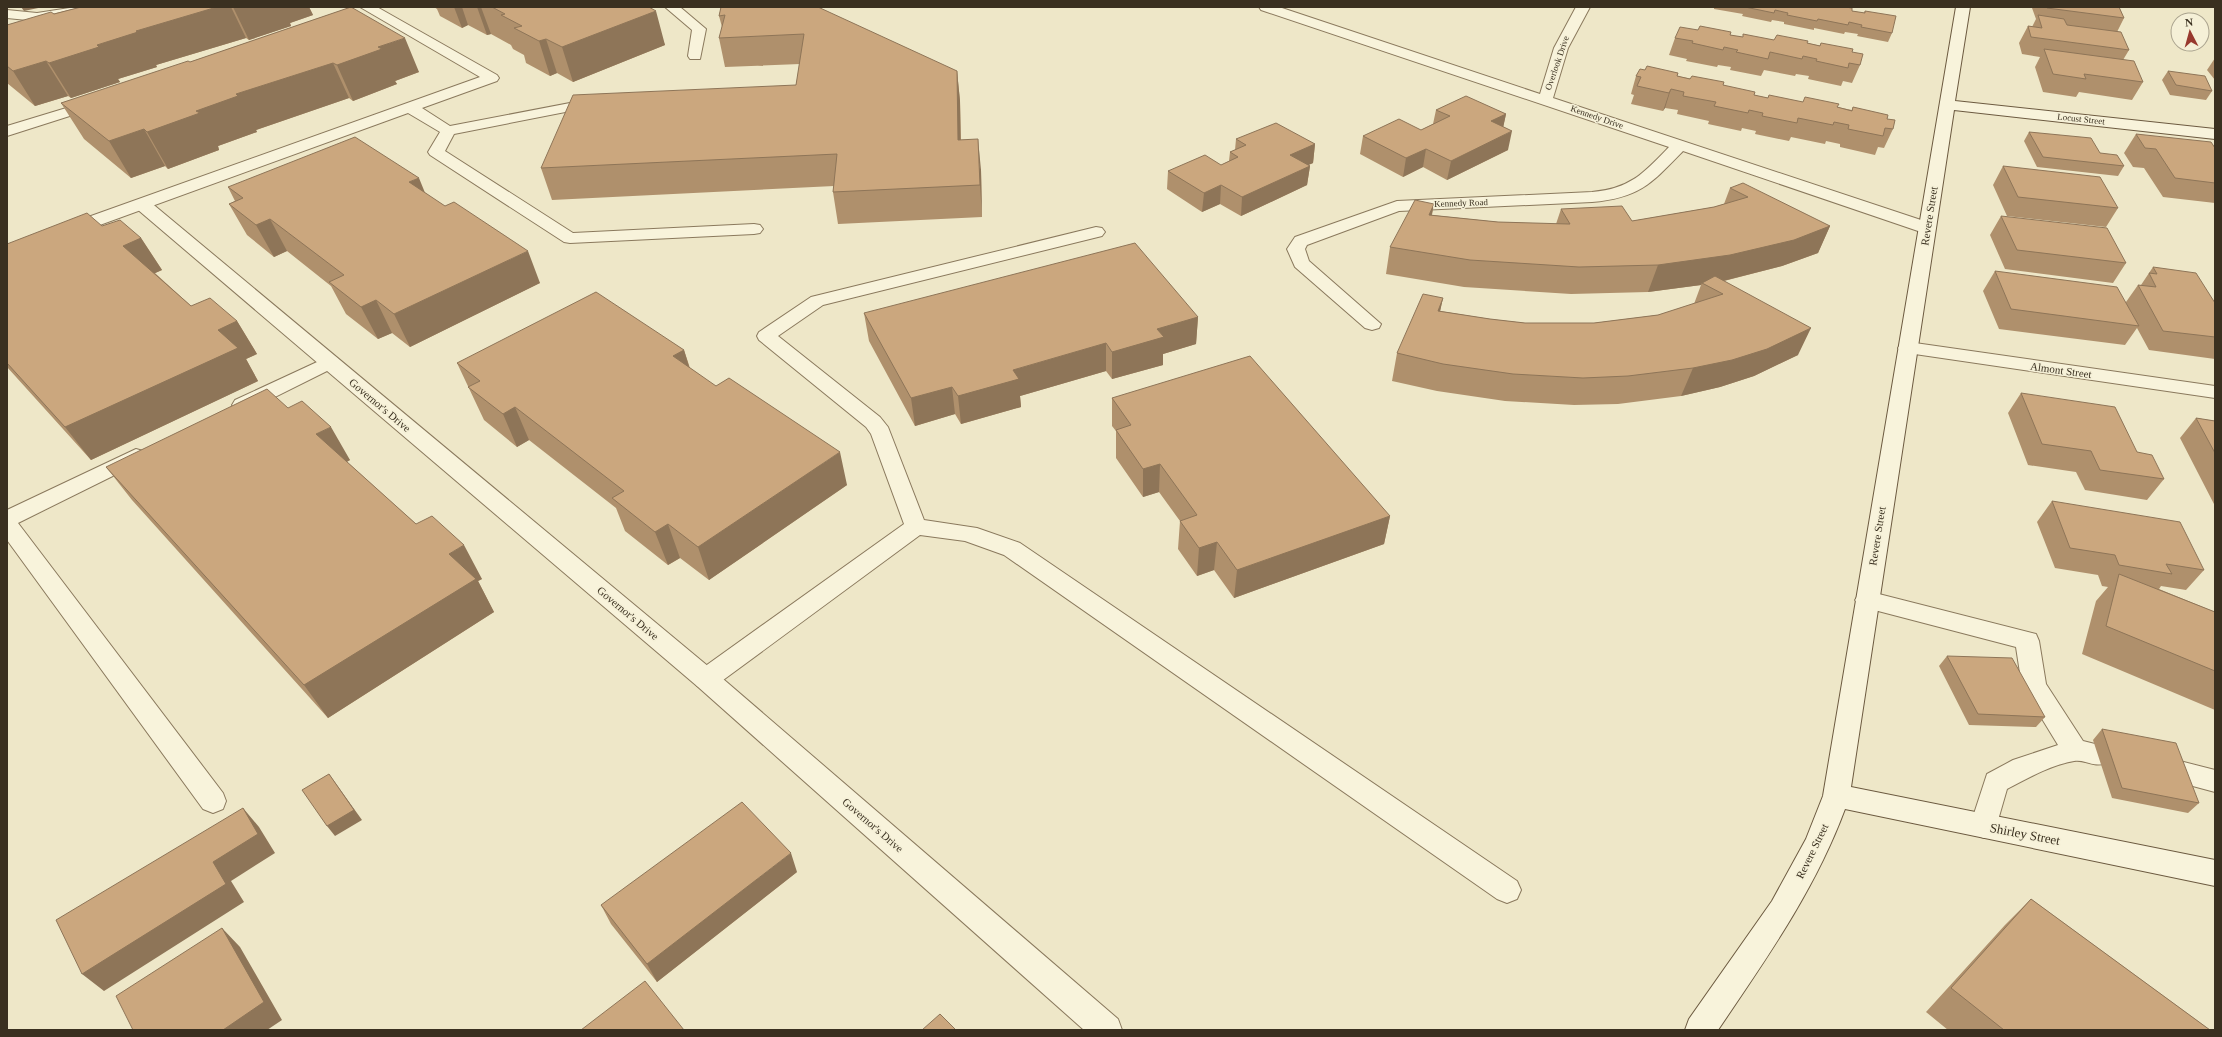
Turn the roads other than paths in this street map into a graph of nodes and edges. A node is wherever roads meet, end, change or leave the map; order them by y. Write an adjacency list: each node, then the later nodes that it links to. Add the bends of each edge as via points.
1 (102, 7): 8 (street, via 37,17)
2 (398, 7): 7 (street)
3 (672, 7): 9 (street, via 699,29)
4 (1266, 7): 11 (street, Kennedy Drive)
5 (1583, 7): 11 (street, Overlook Drive, via 1563,41)
6 (1963, 7): 13 (street, Revere Street)
7 (370, 13): 14 (street, via 492,78)
8 (7, 14)
9 (695, 56)
10 (113, 98): 15 (street)
11 (1545, 100): 18 (street, Kennedy Drive)
12 (611, 102): 16 (street, via 588,103)
13 (1947, 105): 17 (street, Locust Street); 20 (street, Revere Street)
14 (409, 107): 16 (street); 19 (street)
15 (7, 131)
16 (448, 131): 21 (street, via 436,152 570,238)
17 (2215, 134)
18 (1680, 145): 20 (street, Kennedy Drive); 24 (street, Kennedy Road, via 1640,185 1620,194 1397,206 1301,241 1296,249 1301,263)
19 (142, 205): 23 (street); 26 (street, Governor's Drive)
20 (1927, 228): 25 (street, Revere Street)
21 (754, 229)
22 (1096, 232): 32 (street, via 817,301 766,336 873,422 881,432)
23 (52, 236)
24 (1372, 324)
25 (1908, 348): 27 (street, Almont Street); 33 (street, Revere Street)
26 (330, 362): 28 (street); 34 (street, Governor's Drive)
27 (2215, 392)
28 (222, 414)
29 (150, 449): 30 (street)
30 (7, 518)
31 (7, 524): 38 (street)
32 (916, 527): 34 (street); 41 (street, via 979,536 1012,549)
33 (1867, 600): 37 (street, Revere Street); 39 (street, via 2027,641 2034,686 2086,753 2022,768 1996,782)
34 (706, 679): 42 (street, Governor's Drive)
35 (2172, 770): 36 (street)
36 (2215, 781)
37 (1836, 796): 39 (street, Shirley Street); 43 (street, Revere Street, via 1818,844 1782,910)
38 (213, 801)
39 (1984, 826): 40 (street, Shirley Street)
40 (2215, 872)
41 (1507, 890)
42 (1107, 1030)
43 (1700, 1030)

